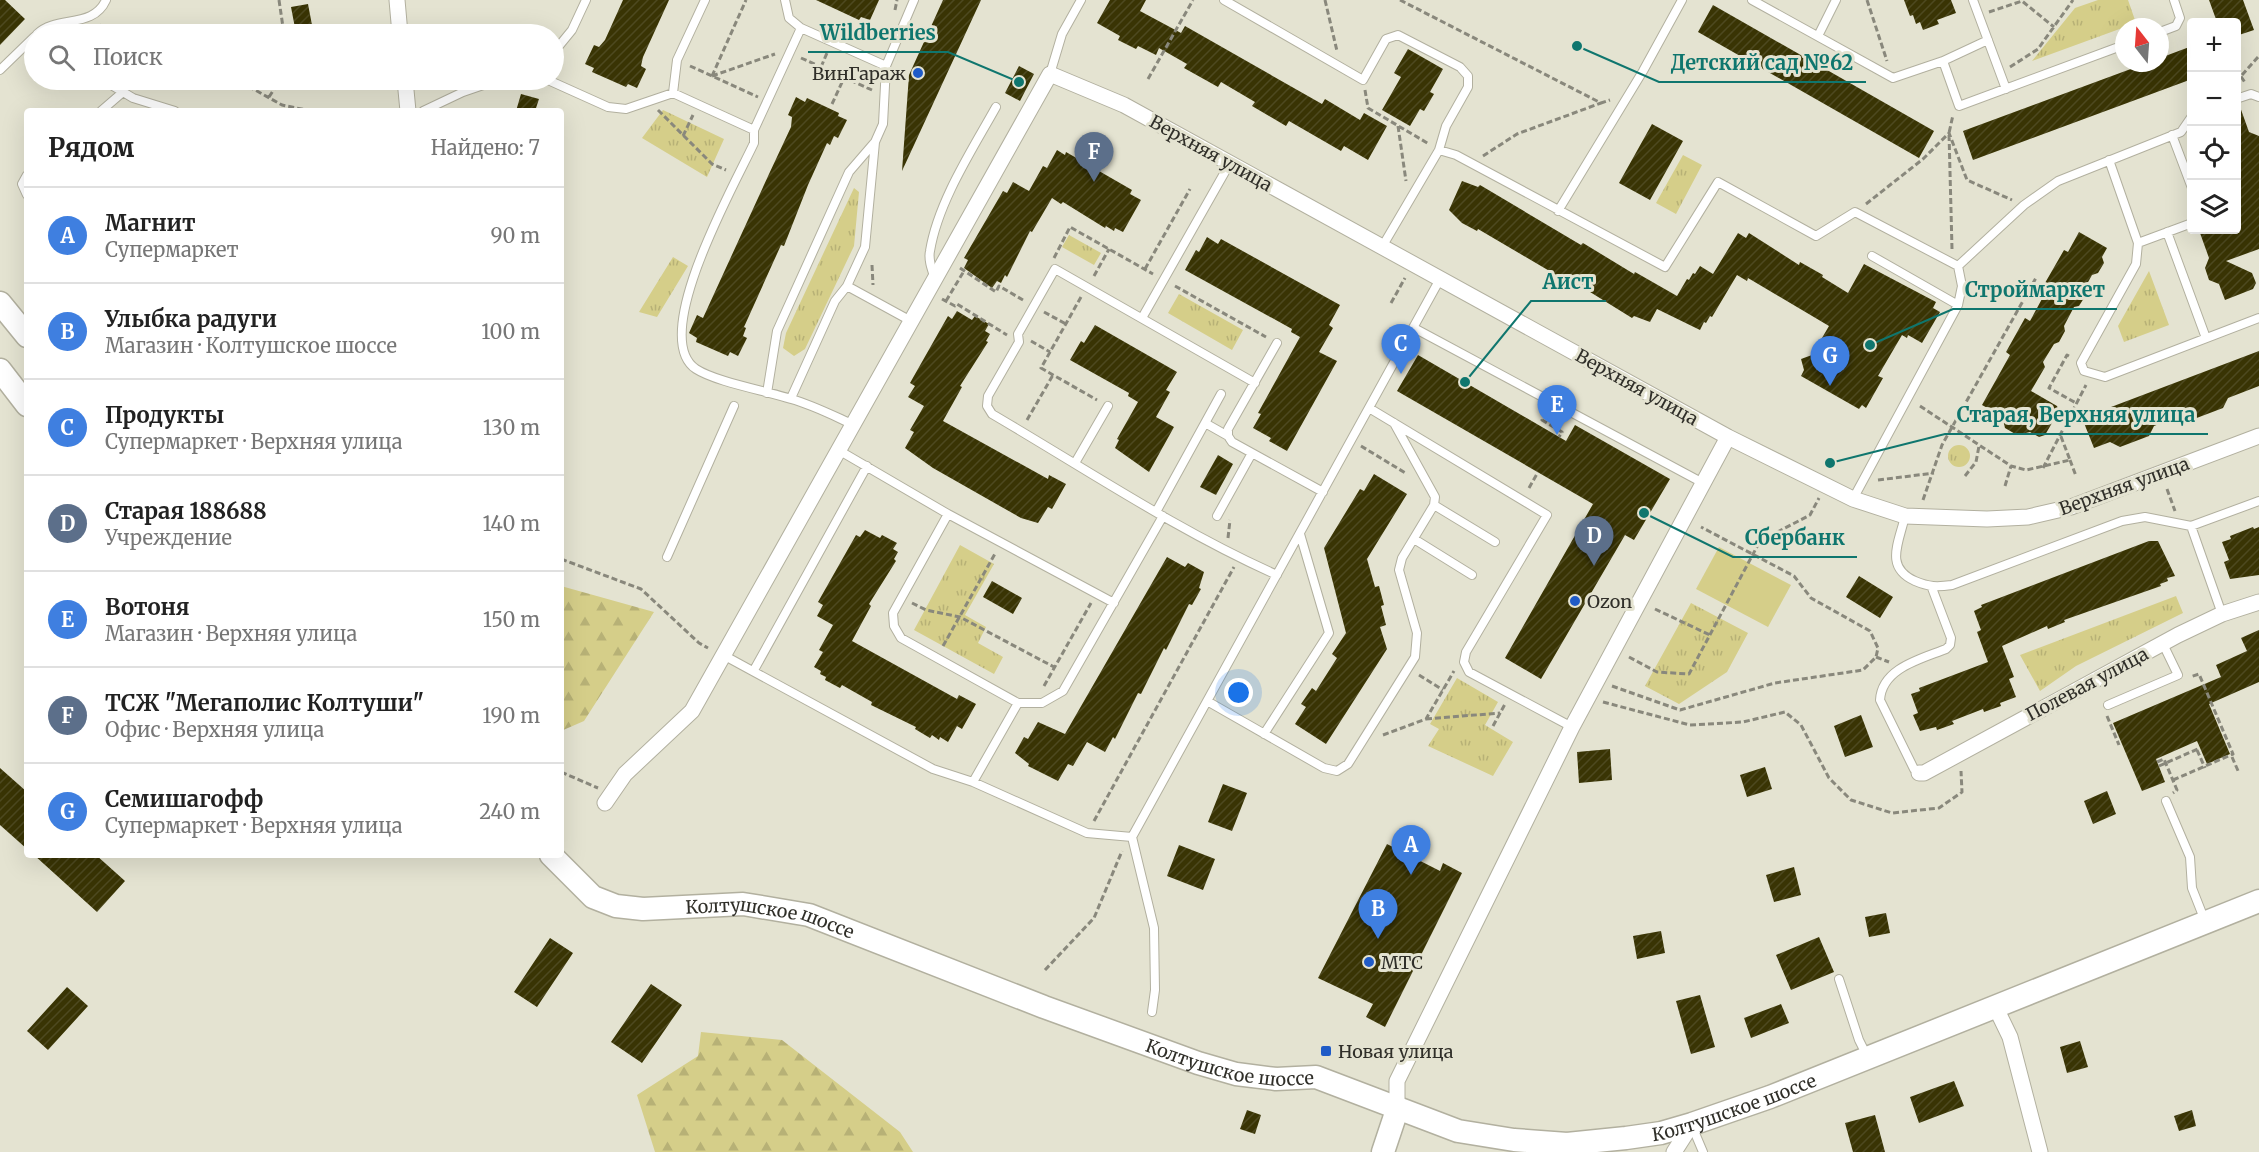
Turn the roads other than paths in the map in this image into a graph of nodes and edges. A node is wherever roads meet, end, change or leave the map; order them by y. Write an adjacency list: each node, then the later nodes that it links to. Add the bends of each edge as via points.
1 (106, 0): 14 (lane, via 89,18)
2 (397, 0): 15 (street)
3 (586, 0): 19 (lane)
4 (705, 0): 33 (lane, via 677,60)
5 (785, 0): 16 (lane, via 789,18)
6 (914, 0): 24 (lane)
7 (1081, 0): 26 (lane, via 1062,34)
8 (1224, 0): 45 (lane, via 1363,80 1386,39 1398,35 1460,68 1468,76 1468,87 1446,126)
9 (1682, 0): 49 (lane)
10 (1752, 0): 18 (lane)
11 (1836, 0): 18 (lane)
12 (1973, 0): 20 (lane)
13 (2174, 0): 17 (lane, via 2180,18)
14 (57, 24)
15 (399, 24)
16 (801, 27): 24 (lane); 42 (lane)
17 (2169, 29)
18 (1818, 36): 23 (lane, via 1893,78)
19 (564, 40)
20 (1988, 40): 23 (lane); 28 (lane)
21 (24, 47): 25 (lane)
22 (2115, 48): 28 (lane)
23 (1943, 61): 28 (lane, via 1959,106)
24 (886, 66): 44 (lane, via 883,124)
25 (0, 70)
26 (1050, 74): 47 (street, Верхняя улица, via 1124,105); 58 (street)
27 (564, 87): 33 (lane, via 608,107 626,109)
28 (2006, 89)
29 (120, 90): 32 (lane)
30 (406, 90): 39 (street)
31 (469, 90): 40 (lane)
32 (123, 92): 37 (lane); 38 (lane)
33 (673, 93): 42 (lane)
34 (2241, 97): 35 (lane, via 2251,94)
35 (2259, 97)
36 (996, 107): 58 (lane, via 957,177 936,230 929,253)
37 (104, 108)
38 (166, 108)
39 (408, 108)
40 (429, 108)
41 (2187, 123): 43 (lane, via 2181,132)
42 (754, 130): 70 (lane, via 754,143 689,285 680,333 682,350 697,370)
43 (2172, 135): 46 (lane); 48 (lane)
44 (875, 142): 57 (lane, via 865,247); 70 (lane, via 849,172 777,331)
45 (1439, 150): 49 (lane, via 1456,155); 53 (lane)
46 (2109, 160): 52 (lane); 55 (lane, via 2058,181)
47 (1230, 163): 53 (street, Верхняя улица); 61 (lane)
48 (2189, 180)
49 (1558, 211): 55 (lane, via 1665,267 1718,182 1816,236 1855,212)
50 (2187, 226): 51 (lane)
51 (2167, 232): 52 (lane); 66 (lane)
52 (2138, 243): 66 (lane, via 2136,264 2081,363 2084,371 2105,377)
53 (1382, 247): 56 (street, Верхняя улица)
54 (1872, 256): 60 (lane)
55 (1955, 265): 60 (lane, via 1962,286)
56 (1440, 279): 64 (lane); 82 (street, Верхняя улица)
57 (847, 286): 63 (lane); 72 (lane, via 835,301)
58 (936, 288): 63 (street)
59 (0, 303): 65 (main road)
60 (1958, 305): 89 (lane)
61 (1142, 318): 69 (lane); 85 (lane, via 1055,269 988,396 987,406 992,414)
62 (2259, 318): 66 (lane)
63 (912, 322): 79 (street)
64 (1414, 328): 76 (lane); 87 (lane)
65 (24, 332)
66 (2206, 338)
67 (1277, 343): 69 (lane)
68 (0, 370): 73 (main road)
69 (1255, 383): 80 (lane, via 1228,429)
70 (767, 393): 72 (lane)
71 (1221, 394): 77 (lane)
72 (791, 398): 79 (lane)
73 (24, 401)
74 (734, 406): 100 (lane)
75 (1108, 406): 85 (lane)
76 (1369, 408): 78 (lane); 88 (lane)
77 (1205, 423): 80 (lane); 93 (lane)
78 (1394, 423): 91 (lane, via 1435,497); 113 (lane, via 1547,515 1466,652 1464,662 1469,672)
79 (854, 425): 83 (street)
80 (1228, 436): 84 (lane)
81 (2259, 436): 95 (street, Верхняя улица, via 2071,507 2028,517)
82 (1728, 437): 87 (street); 89 (street, Верхняя улица)
83 (840, 451): 86 (lane); 108 (street)
84 (1252, 453): 88 (lane); 94 (lane)
85 (1075, 463): 93 (lane)
86 (867, 466): 92 (lane); 109 (lane)
87 (1703, 483): 113 (street)
88 (1323, 492): 97 (lane)
89 (1853, 499): 95 (street, Верхняя улица)
90 (2259, 501): 96 (lane)
91 (1434, 505): 98 (lane); 99 (lane)
92 (948, 514): 105 (lane); 111 (lane, via 893,613 894,626 901,638)
93 (1160, 514): 102 (lane); 105 (lane)
94 (1217, 516)
95 (1905, 516): 103 (lane, via 1896,567 1903,576)
96 (2191, 526): 103 (lane, via 2145,518 2122,521 1952,585); 106 (lane)
97 (1300, 534): 102 (lane); 114 (lane, via 1329,633)
98 (1414, 538): 101 (lane); 114 (lane, via 1399,570 1417,633 1415,657 1348,764 1337,771 1324,768)
99 (1495, 542)
100 (667, 557)
101 (1472, 574)
102 (1277, 575): 110 (lane)
103 (1932, 588): 115 (lane, via 1950,645 1900,667 1880,693 1914,770)
104 (2259, 602): 106 (street, Полевая улица)
105 (1114, 603): 111 (lane, via 1063,691 1042,703)
106 (2222, 614): 107 (street, Полевая улица)
107 (2163, 644): 112 (lane, via 2178,675); 115 (street, Полевая улица, via 1924,773)
108 (725, 656): 109 (lane); 117 (street, via 692,711 625,774)
109 (754, 670): 116 (lane, via 933,769)
110 (1207, 701): 114 (lane); 119 (lane)
111 (1018, 703): 116 (lane)
112 (2108, 705)
113 (1572, 727): 127 (street, via 1397,1081)
114 (1264, 734)
115 (1919, 772)
116 (973, 782): 119 (lane, via 1087,833)
117 (609, 798)
118 (2166, 801): 122 (lane, via 2190,856 2192,888)
119 (1132, 837): 125 (lane, via 1154,928)
120 (554, 858): 127 (main road, Колтушское шоссе, via 593,897 616,906 743,904 809,915 1198,1063 1236,1074 1276,1079 1316,1077)
121 (2259, 901): 122 (main road, Колтушское шоссе)
122 (2205, 922): 124 (main road, Колтушское шоссе)
123 (1839, 979): 126 (lane)
124 (1995, 1006): 126 (main road, Колтушское шоссе); 132 (street, via 2010,1037)
125 (1152, 1012)
126 (1868, 1057): 128 (main road, Колтушское шоссе)
127 (1397, 1110): 128 (main road, Колтушское шоссе, via 1458,1131 1568,1144 1661,1133); 129 (main road)
128 (1692, 1124): 130 (street); 131 (lane)
129 (1383, 1152)
130 (1674, 1152)
131 (1703, 1152)
132 (2040, 1152)

